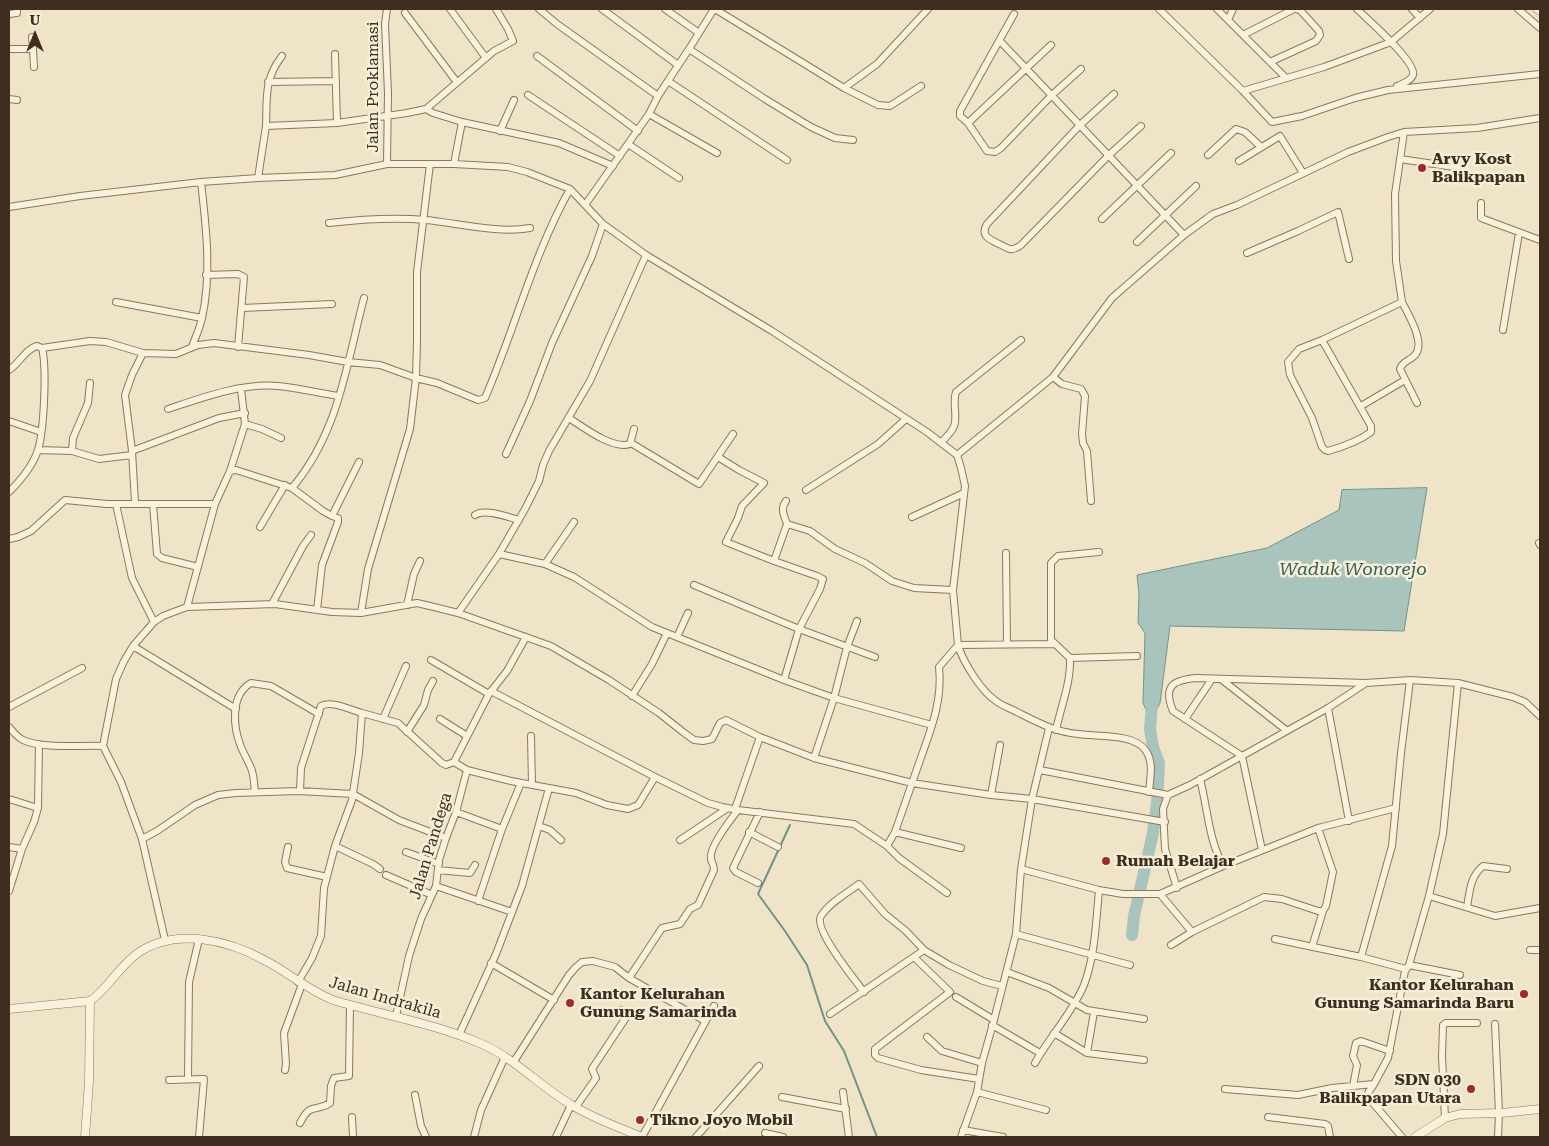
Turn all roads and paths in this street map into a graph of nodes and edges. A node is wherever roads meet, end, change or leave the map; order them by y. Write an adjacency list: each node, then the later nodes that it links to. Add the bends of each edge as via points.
1 (17, 9): 21 (street, via 17,13)
2 (387, 9): 63 (street, Jalan Proklamasi)
3 (450, 9): 38 (street)
4 (496, 9): 38 (street, via 513,42)
5 (539, 9): 57 (street)
6 (602, 9): 40 (street)
7 (666, 9): 26 (street)
8 (714, 9): 26 (street); 51 (street)
9 (928, 9): 51 (street, via 877,64)
10 (1159, 9): 53 (street)
11 (1217, 9): 24 (street)
12 (1233, 9): 24 (street)
13 (1295, 9): 27 (street); 39 (street, via 1300,10 1320,36 1316,41)
14 (1357, 9): 30 (street)
15 (1412, 9): 23 (street)
16 (1430, 9): 23 (street)
17 (1518, 9): 25 (street)
18 (1537, 9): 19 (street)
19 (1540, 11)
20 (405, 13): 49 (street)
21 (9, 14)
22 (1014, 14): 29 (street)
23 (1420, 18): 30 (street)
24 (1228, 20): 27 (street)
25 (1540, 28)
26 (699, 33): 34 (street)
27 (1243, 35): 39 (street)
28 (32, 37): 33 (street)
29 (1000, 41): 42 (street); 67 (street, via 960,111 960,116)
30 (1391, 42): 45 (street); 52 (street, via 1413,72 1410,78)
31 (1051, 45): 42 (street)
32 (9, 49): 33 (street)
33 (33, 49): 41 (street)
34 (689, 49): 40 (street); 74 (street, via 811,127 835,138)
35 (335, 54): 46 (street)
36 (282, 56): 48 (street)
37 (537, 56): 72 (street)
38 (486, 58): 49 (street)
39 (1270, 62): 45 (street)
40 (678, 65): 47 (street)
41 (34, 67)
42 (1026, 68): 56 (street); 67 (street)
43 (1081, 69): 56 (street)
44 (1540, 74): 52 (street)
45 (1286, 78): 53 (street)
46 (336, 80): 48 (street); 66 (street)
47 (668, 81): 57 (street); 83 (street)
48 (268, 82): 69 (street)
49 (456, 82): 61 (street)
50 (921, 86): 51 (street, via 890,106 871,103)
51 (844, 88)
52 (1388, 90): 53 (street, via 1272,122)
53 (1243, 91)
54 (1114, 94): 68 (street)
55 (528, 95): 81 (street)
56 (1052, 95): 67 (street, via 995,152 987,151); 68 (street)
57 (658, 96): 62 (street)
58 (9, 99): 59 (street)
59 (17, 100)
60 (514, 100): 71 (street)
61 (426, 109): 63 (street); 65 (street)
62 (649, 114): 72 (street); 77 (street)
63 (388, 116): 66 (street); 85 (street, Jalan Proklamasi)
64 (1540, 118): 73 (street, via 1477,128)
65 (462, 122): 71 (street); 87 (street)
66 (337, 123): 69 (street)
67 (968, 124)
68 (1080, 125): 79 (street); 79 (street, via 987,224 984,232 988,239 1009,249 1021,246)
69 (266, 126): 91 (street)
70 (1141, 126): 79 (street)
71 (500, 131): 88 (street, via 559,143)
72 (638, 131): 75 (street)
73 (1404, 132): 82 (street); 90 (street, via 1369,143)
74 (853, 140)
75 (628, 144): 81 (street); 92 (street)
76 (1262, 147): 80 (street, via 1245,132 1236,129); 84 (street); 90 (street, via 1280,136)
77 (717, 153)
78 (1171, 153): 94 (street)
79 (1109, 155): 94 (street)
80 (1208, 155)
81 (620, 156): 88 (street)
82 (1400, 159): 89 (street); 116 (street, via 1394,220)
83 (787, 160)
84 (1239, 161)
85 (387, 164): 86 (street); 91 (street, via 335,175)
86 (430, 164): 87 (street); 101 (street)
87 (454, 164): 96 (street, via 508,167)
88 (613, 166): 98 (street)
89 (1461, 168)
90 (1303, 174): 107 (street, via 1214,214)
91 (258, 178): 93 (street)
92 (679, 178)
93 (201, 182): 99 (street); 113 (street, via 206,226)
94 (1137, 185): 100 (street); 102 (street)
95 (1196, 186): 100 (street)
96 (570, 189): 98 (street); 130 (street, via 532,272 485,398 478,400)
97 (1481, 203): 106 (street, via 1481,218)
98 (585, 206): 104 (street)
99 (9, 207)
100 (1165, 215): 107 (street); 109 (street)
101 (424, 220): 103 (street, via 373,218); 105 (street, via 510,230); 130 (street, via 417,272)
102 (1102, 220)
103 (329, 223)
104 (602, 224): 111 (street); 152 (street, via 592,256)
105 (530, 228)
106 (1519, 233): 108 (street); 120 (street)
107 (1184, 235): 129 (street, via 1112,298)
108 (1540, 240)
109 (1137, 242)
110 (1247, 253): 112 (street, via 1338,212)
111 (646, 255): 139 (street, via 590,381); 140 (street, via 772,331)
112 (1349, 259)
113 (206, 275): 118 (street, via 242,275); 119 (street)
114 (364, 298): 127 (street)
115 (116, 302): 119 (street)
116 (1402, 302): 122 (street); 131 (street, via 1418,340 1416,353 1400,367)
117 (332, 304): 118 (street)
118 (242, 308): 124 (street)
119 (202, 318): 123 (street)
120 (1503, 330)
121 (1022, 340): 148 (street, via 956,392 954,428)
122 (1322, 340): 136 (street); 136 (street, via 1300,349 1287,365 1325,450 1353,442 1371,432)
123 (192, 347): 124 (street, via 209,343); 126 (street, via 178,354)
124 (238, 347): 127 (street)
125 (42, 348): 126 (street, via 90,341 106,342); 128 (street, via 37,346 28,350); 144 (street, via 44,391)
126 (143, 353): 151 (street, via 125,395)
127 (348, 362): 130 (street, via 380,365); 134 (street)
128 (9, 370)
129 (1053, 377): 153 (street); 162 (street, via 1062,384 1081,389 1085,396 1082,434 1087,451)
130 (416, 378): 189 (street, via 410,428 368,569)
131 (1405, 380): 135 (street); 136 (street)
132 (90, 383): 150 (street, via 88,403 73,438)
133 (241, 389): 134 (street, via 277,386); 137 (street, via 211,395); 138 (street)
134 (339, 396): 157 (street, via 319,449 305,472)
135 (1417, 403)
136 (1361, 406)
137 (168, 410)
138 (244, 413): 142 (street); 151 (street, via 219,418)
139 (568, 418): 147 (street, via 618,445); 170 (street, via 549,451 539,481)
140 (906, 419): 148 (street); 158 (street, via 878,444)
141 (9, 421): 144 (street)
142 (245, 424): 146 (street); 156 (street)
143 (634, 429): 147 (street)
144 (41, 432): 149 (street)
145 (733, 434): 154 (street)
146 (281, 438)
147 (631, 443): 154 (street, via 700,484)
148 (941, 443): 153 (street)
149 (38, 450): 150 (street); 159 (street)
150 (72, 451): 151 (street, via 99,460)
151 (132, 453): 164 (street)
152 (506, 454)
153 (957, 455): 160 (street)
154 (718, 457): 180 (street, via 764,483 742,506 726,542)
155 (359, 462): 168 (street)
156 (230, 470): 157 (street); 166 (street)
157 (288, 487): 168 (street); 173 (street)
158 (806, 490)
159 (9, 492)
160 (964, 493): 169 (street); 184 (street)
161 (786, 501): 172 (street, via 782,510)
162 (1091, 501)
163 (116, 504): 164 (street); 175 (street, via 66,500 32,531); 193 (street, via 132,578)
164 (135, 504): 165 (street)
165 (153, 504): 166 (street); 182 (street, via 157,554)
166 (215, 504): 182 (street)
167 (475, 515): 170 (street, via 484,512)
168 (332, 516): 188 (street, via 338,518 338,522 322,565)
169 (912, 517)
170 (519, 520): 178 (street)
171 (574, 522): 181 (street)
172 (787, 524): 180 (street); 184 (street, via 810,531 892,581 914,588)
173 (260, 527)
174 (311, 535): 185 (street)
175 (9, 539)
176 (1099, 552): 199 (street, via 1058,556 1051,563 1051,638)
177 (1006, 553): 198 (street)
178 (499, 554): 181 (street); 190 (street)
179 (420, 561): 186 (street)
180 (774, 561): 194 (street, via 822,579)
181 (545, 564): 195 (street)
182 (198, 567): 187 (street)
183 (694, 585): 194 (street)
184 (953, 590): 200 (street)
185 (272, 604): 187 (street); 188 (street)
186 (407, 605): 189 (street); 190 (street, via 417,604)
187 (187, 607): 193 (street)
188 (317, 610): 189 (street)
189 (361, 613)
190 (458, 613): 196 (street)
191 (688, 613): 197 (street)
192 (857, 621): 202 (street)
193 (154, 622): 201 (street)
194 (799, 628): 202 (street); 210 (street)
195 (666, 633): 197 (street); 217 (street)
196 (526, 636): 216 (street, via 507,671); 217 (street, via 551,646)
197 (677, 637): 210 (street)
198 (1007, 644): 199 (street); 200 (street)
199 (1055, 644): 205 (street)
200 (958, 645): 228 (street, via 939,667 939,700); 230 (street, via 979,683 995,701)
201 (133, 646): 221 (street); 239 (street, via 116,679)
202 (847, 647): 204 (street); 218 (street)
203 (1137, 656): 205 (street)
204 (875, 657)
205 (1070, 658): 231 (street, via 1069,682)
206 (431, 660): 216 (street)
207 (406, 666): 226 (street)
208 (82, 668): 219 (street)
209 (1212, 679): 211 (street); 225 (street); 225 (street, via 1182,679 1169,689 1172,711)
210 (784, 680): 218 (street)
211 (1221, 680): 214 (street); 232 (street)
212 (1410, 680): 214 (street); 215 (street); 260 (street)
213 (433, 681): 233 (street, via 424,706)
214 (1366, 683): 220 (street)
215 (1458, 683): 224 (street, via 1513,697 1525,702); 300 (street, via 1443,834)
216 (490, 692): 234 (street); 245 (street)
217 (632, 696): 236 (street, via 696,740 712,739 720,723 726,720)
218 (834, 698): 228 (street); 241 (street)
219 (9, 707)
220 (1328, 708): 232 (street); 264 (street)
221 (236, 709): 223 (street, via 244,687 258,683 271,686); 252 (street, via 238,738 252,769)
222 (362, 713): 223 (street, via 327,704 321,706); 226 (street); 254 (street)
223 (318, 714): 251 (street, via 301,768)
224 (1540, 716)
225 (1186, 718): 240 (street)
226 (383, 719): 233 (street, via 398,723)
227 (440, 719): 234 (street)
228 (932, 725): 248 (street)
229 (9, 727): 237 (street, via 24,740)
230 (1049, 728): 231 (street); 244 (street)
231 (1056, 730): 253 (street, via 1138,742 1152,764)
232 (1286, 730): 240 (street)
233 (407, 732): 242 (street, via 442,763)
234 (467, 736): 242 (street)
235 (530, 736): 249 (street)
236 (760, 737): 241 (street); 261 (street)
237 (39, 744): 239 (street); 259 (street)
238 (1000, 745): 255 (street)
239 (102, 746): 272 (street, via 121,782)
240 (1242, 756): 246 (street); 282 (street)
241 (814, 758): 248 (street)
242 (454, 762): 243 (street)
243 (467, 770): 247 (street); 262 (street, Jalan Pandega)
244 (1040, 770): 253 (street); 258 (street)
245 (655, 777): 250 (street, via 638,805 628,809); 261 (street, via 708,803)
246 (1200, 779): 256 (street); 285 (street, via 1214,850)
247 (521, 783): 249 (street); 268 (street)
248 (912, 783): 255 (street); 270 (street)
249 (532, 785): 250 (street)
250 (549, 788): 266 (street)
251 (300, 791): 252 (street); 254 (street)
252 (255, 792): 272 (street, via 218,795 204,800)
253 (1150, 792): 256 (street)
254 (353, 794): 271 (street, via 400,820); 275 (street)
255 (992, 795): 258 (street)
256 (1167, 795): 265 (street)
257 (9, 799): 259 (street)
258 (1032, 799): 265 (street); 289 (street)
259 (38, 808): 280 (street)
260 (1396, 808): 264 (street); 318 (street, via 1392,846)
261 (734, 809): 263 (street); 274 (street); 324 (street, via 713,850 710,859 714,870 698,905 690,909 680,924 662,928)
262 (456, 812): 268 (street); 271 (street, Jalan Pandega)
263 (760, 812): 269 (street); 276 (street, via 854,824)
264 (1349, 821): 267 (street)
265 (1164, 822): 294 (street, via 1166,856)
266 (539, 826): 273 (street, via 550,830); 305 (street)
267 (1318, 828): 282 (street); 304 (street, via 1333,872)
268 (502, 829): 301 (street)
269 (749, 832): 279 (street); 292 (street, via 733,868)
270 (895, 832): 276 (street); 281 (street)
271 (446, 838): 286 (street, Jalan Pandega)
272 (142, 839): 309 (street)
273 (561, 840)
274 (680, 840)
275 (334, 846): 288 (street); 291 (street)
276 (887, 846): 297 (street)
277 (9, 847): 280 (street)
278 (288, 847): 291 (street, via 287,868)
279 (778, 847)
280 (22, 848): 296 (street)
281 (961, 848)
282 (1262, 850): 285 (street)
283 (406, 852): 286 (street)
284 (474, 865): 286 (street, via 470,873)
285 (1223, 866): 294 (street)
286 (438, 867): 293 (street, Jalan Pandega)
287 (1507, 868): 302 (street, via 1483,866 1477,871 1472,879)
288 (380, 869)
289 (1022, 869): 295 (street); 307 (street)
290 (386, 875): 299 (street)
291 (327, 877): 325 (street, via 321,936)
292 (758, 883)
293 (436, 886): 299 (street, Jalan Pandega); 301 (street)
294 (1176, 888): 298 (street)
295 (1099, 890): 298 (street); 316 (street)
296 (9, 891)
297 (947, 893)
298 (1160, 894): 306 (street)
299 (432, 895): 338 (street, Jalan Pandega, via 409,956)
300 (1430, 896): 302 (street); 321 (street)
301 (478, 901): 305 (street)
302 (1467, 906): 303 (street, via 1495,916)
303 (1540, 908)
304 (1323, 911): 306 (street, via 1264,897); 312 (street)
305 (512, 912): 319 (street)
306 (1192, 932): 311 (street)
307 (1016, 934): 316 (street); 322 (street)
308 (199, 939): 309 (street, Jalan Indrakila); 325 (street, Jalan Indrakila, via 253,954); 357 (street, via 189,982)
309 (165, 940): 330 (street, Jalan Indrakila, via 137,954)
310 (1275, 940): 312 (street)
311 (1171, 945)
312 (1312, 947): 318 (street)
313 (924, 950): 317 (street); 326 (street, via 983,981); 327 (street, via 885,914 859,884 835,902 819,922 828,943)
314 (1530, 950): 315 (street)
315 (1540, 950)
316 (1092, 954): 320 (street); 331 (street, via 1084,985)
317 (914, 957): 327 (street); 358 (street, via 950,992 874,1049 874,1055 921,1070)
318 (1361, 957): 321 (street)
319 (491, 963): 329 (street); 345 (street)
320 (1130, 965)
321 (1407, 967): 323 (street); 347 (street)
322 (1007, 972): 326 (street); 331 (street, via 1049,988)
323 (1460, 975)
324 (629, 978): 329 (street, via 615,967 593,961 582,962); 340 (street)
325 (300, 983): 332 (street, Jalan Indrakila); 356 (street, via 284,1033)
326 (1002, 986): 341 (street)
327 (864, 992): 337 (street)
328 (956, 997): 341 (street)
329 (554, 1000): 352 (street)
330 (90, 1001): 334 (street); 378 (street)
331 (1075, 1003): 336 (street); 344 (street)
332 (350, 1005): 338 (street, Jalan Indrakila); 375 (street, via 349,1076 334,1078 330,1102 308,1111)
333 (714, 1006): 340 (street)
334 (9, 1009)
335 (621, 1010): 367 (street, via 628,1013 627,1016 592,1069 596,1078)
336 (1094, 1012): 339 (street); 349 (street)
337 (830, 1014)
338 (396, 1016): 345 (street, Jalan Indrakila)
339 (1144, 1020)
340 (705, 1021): 384 (street)
341 (993, 1022): 348 (street); 353 (street)
342 (1477, 1023): 374 (street, via 1446,1023 1442,1027)
343 (1496, 1024): 371 (street)
344 (1054, 1033): 348 (street); 349 (street)
345 (459, 1034): 350 (street, Jalan Indrakila)
346 (927, 1037): 353 (street, via 942,1051)
347 (1390, 1051): 360 (street); 361 (street, via 1360,1041 1356,1043 1353,1056 1357,1066)
348 (1040, 1053): 354 (street)
349 (1087, 1053): 351 (street)
350 (505, 1057): 352 (street, Jalan Indrakila); 382 (street, via 481,1110)
351 (1144, 1060)
352 (513, 1063): 367 (street, Jalan Indrakila)
353 (982, 1063): 358 (street)
354 (1035, 1063)
355 (759, 1066): 385 (street)
356 (285, 1070)
357 (188, 1079): 359 (street); 379 (street, via 204,1079)
358 (978, 1079): 364 (street)
359 (169, 1080)
360 (1374, 1084): 361 (street); 391 (street, via 1368,1093 1372,1102)
361 (1353, 1086): 362 (street, via 1298,1095)
362 (1225, 1088)
363 (842, 1092): 368 (street)
364 (977, 1092): 370 (street); 376 (street)
365 (414, 1095): 381 (street)
366 (782, 1097): 368 (street)
367 (573, 1106): 383 (street); 384 (street, Jalan Indrakila)
368 (846, 1109): 387 (street)
369 (1540, 1109): 371 (street)
370 (1046, 1110)
371 (1499, 1113): 374 (street, via 1473,1112); 393 (street)
372 (352, 1117): 380 (street)
373 (1268, 1117): 390 (street, via 1325,1124)
374 (1446, 1118): 392 (street)
375 (300, 1123)
376 (963, 1130): 388 (street); 389 (street)
377 (765, 1133): 386 (street)
378 (86, 1137)
379 (199, 1137)
380 (352, 1137)
381 (426, 1137)
382 (474, 1137)
383 (556, 1137)
384 (642, 1137)
385 (696, 1137)
386 (784, 1137)
387 (849, 1137)
388 (961, 1137)
389 (1003, 1137)
390 (1330, 1137)
391 (1402, 1137)
392 (1415, 1137)
393 (1498, 1137)

